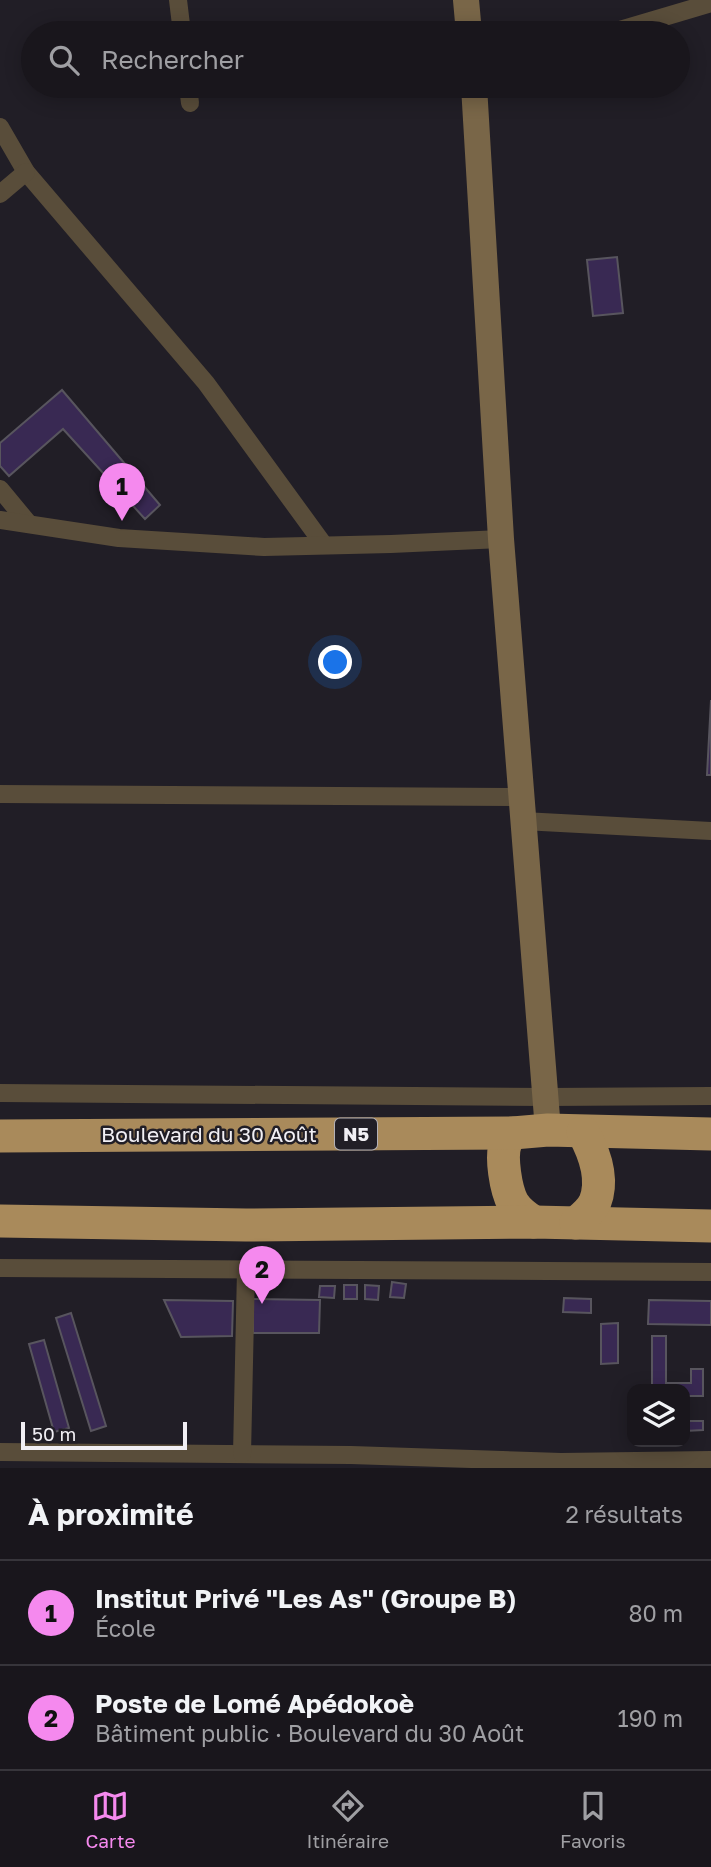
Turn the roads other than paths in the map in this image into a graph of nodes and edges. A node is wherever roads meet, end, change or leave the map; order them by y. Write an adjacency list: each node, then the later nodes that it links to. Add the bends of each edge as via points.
1 (178, 0): 4 (street)
2 (466, 0): 5 (street)
3 (711, 3): 6 (street)
4 (181, 21)
5 (468, 21)
6 (650, 21)
7 (475, 98): 14 (street)
8 (0, 127): 9 (street)
9 (26, 172): 10 (street); 15 (street, via 206,383)
10 (0, 194)
11 (0, 489): 13 (street)
12 (0, 520): 13 (street)
13 (29, 524): 15 (street, via 153,541)
14 (501, 539): 15 (street); 17 (street)
15 (324, 545)
16 (0, 794): 17 (street)
17 (523, 809): 18 (street); 21 (street)
18 (711, 831)
19 (0, 1093): 21 (street)
20 (711, 1096): 21 (street)
21 (545, 1097): 22 (street)
22 (548, 1130): 23 (highway, Boulevard du 30 Août / N5); 24 (highway, Boulevard du 30 Août / N5)
23 (583, 1132): 25 (highway, Boulevard du 30 Août / N5); 29 (highway, via 592,1149 598,1185 594,1203)
24 (513, 1133): 26 (highway, Boulevard du 30 Août / N5); 28 (highway, via 505,1143 506,1184 514,1205)
25 (711, 1134)
26 (0, 1136)
27 (0, 1221): 28 (highway, via 246,1225)
28 (534, 1222): 29 (highway)
29 (576, 1223): 30 (highway)
30 (711, 1226)
31 (0, 1268): 32 (street)
32 (246, 1270): 33 (street); 35 (street)
33 (711, 1272)
34 (0, 1452): 35 (street)
35 (243, 1454): 37 (street)
36 (711, 1460): 38 (street)
37 (350, 1461): 38 (street)
38 (561, 1465)

